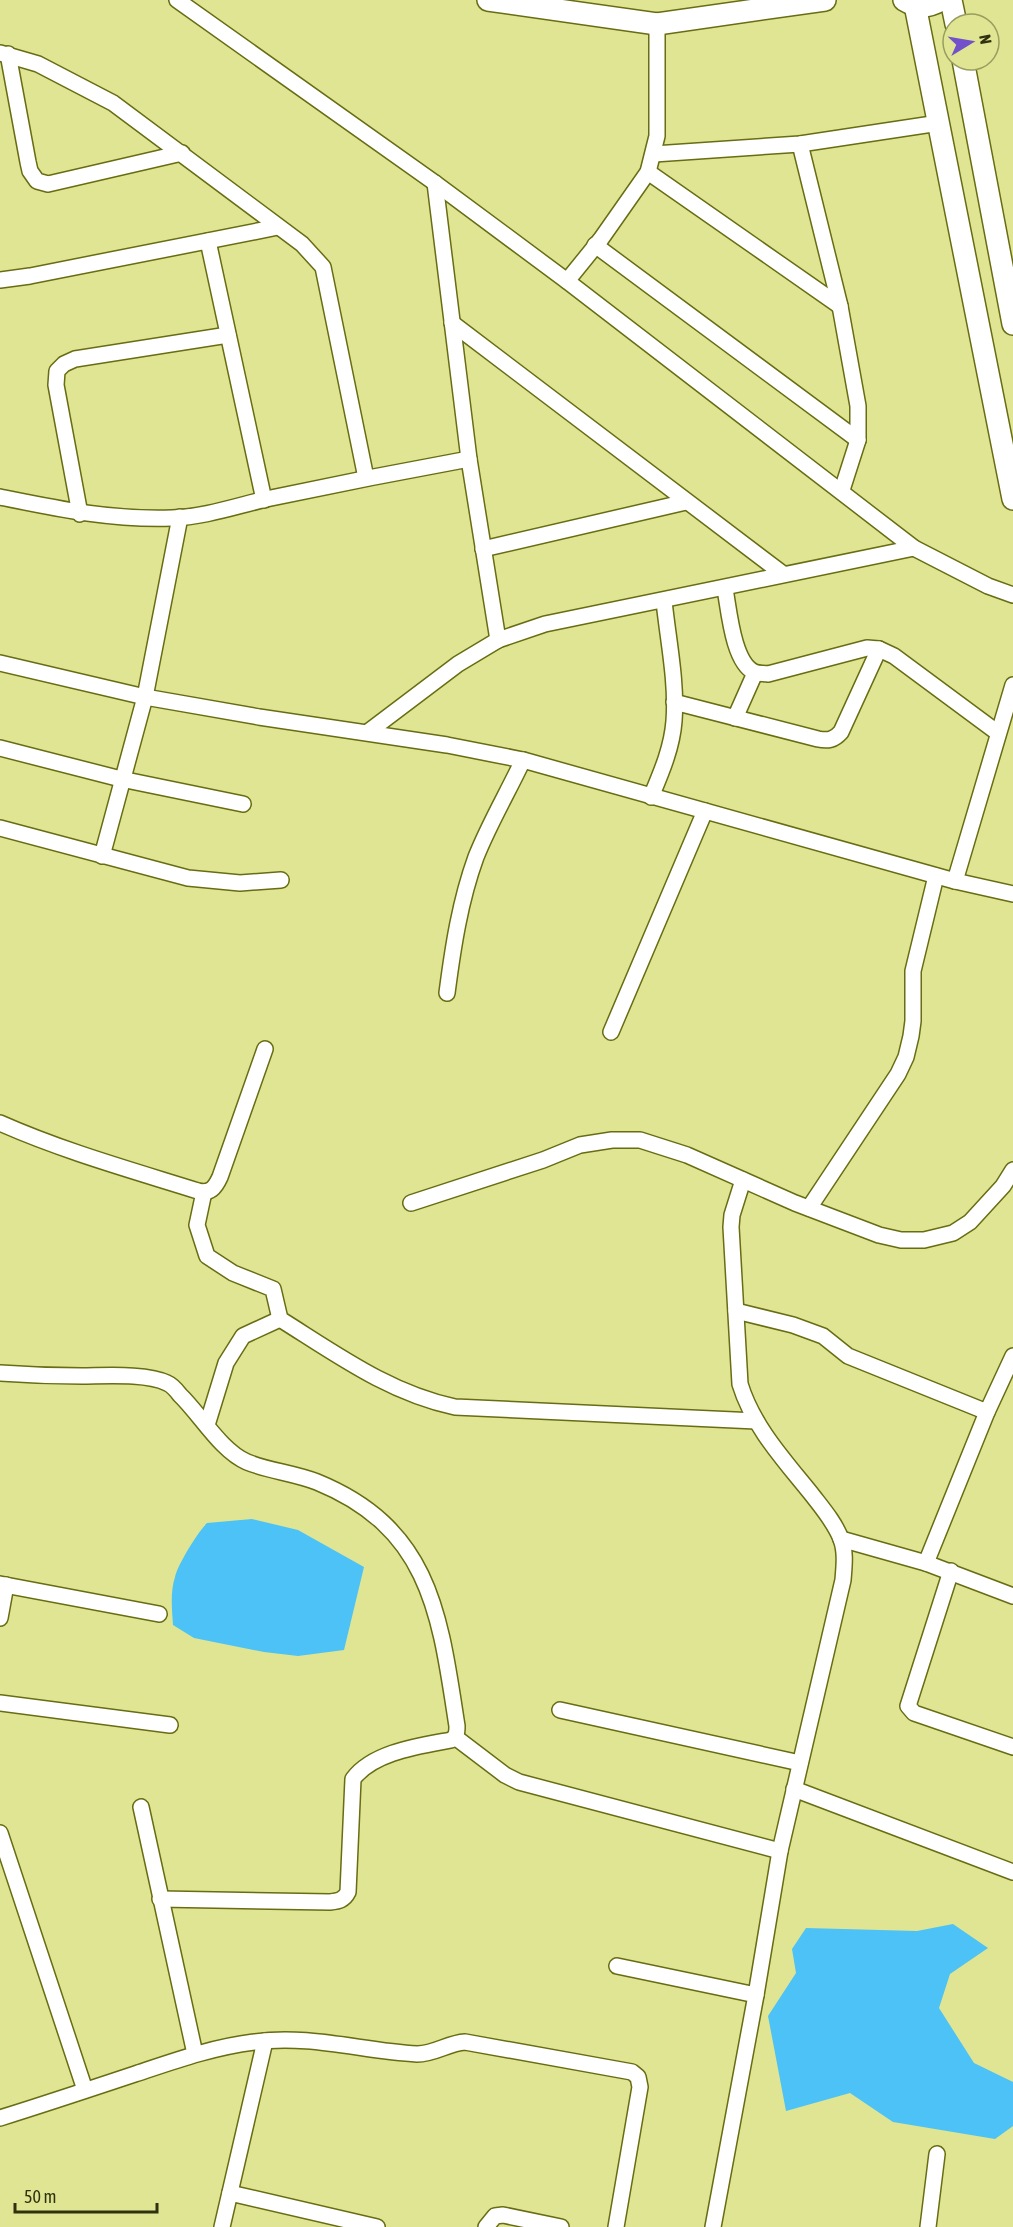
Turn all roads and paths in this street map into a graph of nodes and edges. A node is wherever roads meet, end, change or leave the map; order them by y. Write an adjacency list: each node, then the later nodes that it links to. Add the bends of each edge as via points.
1 (177, 0): 14 (street)
2 (488, 0): 6 (street)
3 (825, 0): 6 (street)
4 (941, 0): 5 (street, via 925,6)
5 (909, 3): 9 (street)
6 (657, 24): 12 (street)
7 (4, 53): 11 (street, via 38,64 113,103); 11 (street, via 30,171 37,181 48,184)
8 (965, 72): 22 (street)
9 (939, 123): 10 (street); 29 (street)
10 (800, 144): 12 (street); 20 (street)
11 (182, 153): 15 (street)
12 (654, 154): 13 (street)
13 (648, 172): 17 (street); 20 (street)
14 (435, 183): 19 (street); 21 (street)
15 (278, 227): 16 (street); 26 (street, via 303,244 323,267)
16 (208, 241): 18 (street); 23 (street)
17 (595, 245): 19 (street); 24 (street)
18 (0, 280)
19 (567, 281): 27 (street)
20 (840, 306): 24 (street, via 858,406)
21 (452, 324): 25 (street); 31 (street)
22 (1013, 324)
23 (228, 335): 30 (street); 32 (street, via 75,359 57,371 56,385)
24 (858, 440): 27 (street)
25 (469, 459): 26 (street); 35 (street)
26 (366, 478): 30 (street)
27 (842, 490): 34 (street)
28 (0, 497): 32 (street)
29 (1013, 499)
30 (264, 500): 33 (street)
31 (686, 502): 35 (street); 36 (street)
32 (80, 514): 33 (street)
33 (180, 517): 45 (street)
34 (914, 548): 36 (street); 38 (street)
35 (483, 549): 40 (street)
36 (783, 574): 37 (street)
37 (725, 589): 39 (street); 43 (street, via 737,649)
38 (1013, 595)
39 (664, 601): 40 (street, via 546,624); 46 (street)
40 (498, 640): 48 (street, via 458,664)
41 (879, 649): 43 (street, via 867,648 768,674); 47 (street, via 836,738 827,741); 49 (street)
42 (0, 663): 45 (street)
43 (755, 673): 47 (street)
44 (1013, 685): 49 (street)
45 (145, 697): 48 (street); 52 (street)
46 (674, 702): 47 (street); 53 (street, via 671,744)
47 (735, 718)
48 (368, 732): 51 (street)
49 (998, 733): 60 (street)
50 (0, 748): 52 (street)
51 (523, 760): 53 (street); 62 (street, via 477,855 454,940)
52 (121, 779): 54 (street); 57 (street)
53 (651, 797): 55 (street)
54 (243, 804)
55 (705, 811): 58 (street); 63 (street)
56 (0, 828): 57 (street)
57 (102, 855): 59 (street, via 188,878 240,883)
58 (936, 876): 60 (street); 70 (street, via 913,971 913,1021 906,1057)
59 (281, 880)
60 (955, 881): 61 (street)
61 (1013, 894)
62 (447, 993)
63 (611, 1032)
64 (266, 1048): 68 (street, via 220,1178 215,1187)
65 (0, 1123): 68 (street)
66 (1013, 1170): 70 (street, via 970,1222 953,1233 924,1240 879,1235)
67 (743, 1179): 69 (street, via 640,1140 612,1140 580,1145); 70 (street); 71 (street, via 731,1227)
68 (204, 1192): 72 (street, via 197,1225 207,1256 233,1273 273,1289)
69 (411, 1203)
70 (809, 1208)
71 (736, 1311): 75 (street, via 823,1336 848,1356); 76 (street, via 740,1384)
72 (280, 1319): 76 (street, via 382,1382 426,1401 455,1407); 77 (street, via 243,1336 226,1363)
73 (1013, 1356): 75 (street)
74 (0, 1373): 77 (street, via 125,1376 168,1383)
75 (987, 1412): 79 (street)
76 (756, 1421): 78 (street)
77 (207, 1425): 88 (street, via 246,1462 317,1483 360,1505 399,1539 421,1574 440,1624 457,1726)
78 (841, 1539): 79 (street); 90 (street, via 843,1580)
79 (926, 1563): 80 (street)
80 (951, 1571): 82 (street); 89 (street, via 908,1706 914,1713)
81 (3, 1585): 83 (street); 84 (street)
82 (1013, 1596)
83 (159, 1614)
84 (0, 1618)
85 (0, 1703): 87 (street)
86 (560, 1710): 90 (street)
87 (170, 1725)
88 (455, 1737): 94 (street, via 519,1782); 96 (street, via 377,1760 365,1765 352,1779 348,1892 339,1901)
89 (1013, 1747)
90 (800, 1763): 91 (street)
91 (794, 1789): 94 (street); 95 (street)
92 (141, 1807): 96 (street)
93 (0, 1833): 101 (street)
94 (780, 1851): 98 (street)
95 (1013, 1872)
96 (160, 1899): 100 (street)
97 (616, 1966): 98 (street)
98 (756, 1995): 110 (street)
99 (265, 2041): 100 (street); 104 (street); 109 (street, via 313,2040 425,2054 465,2042 632,2072 640,2087)
100 (195, 2054): 101 (street)
101 (86, 2090): 102 (street)
102 (0, 2118)
103 (937, 2154): 111 (street)
104 (231, 2193): 105 (street); 106 (street)
105 (222, 2227)
106 (377, 2227)
107 (486, 2227): 108 (street, via 495,2216 503,2215)
108 (561, 2227)
109 (616, 2227)
110 (713, 2227)
111 (928, 2227)

